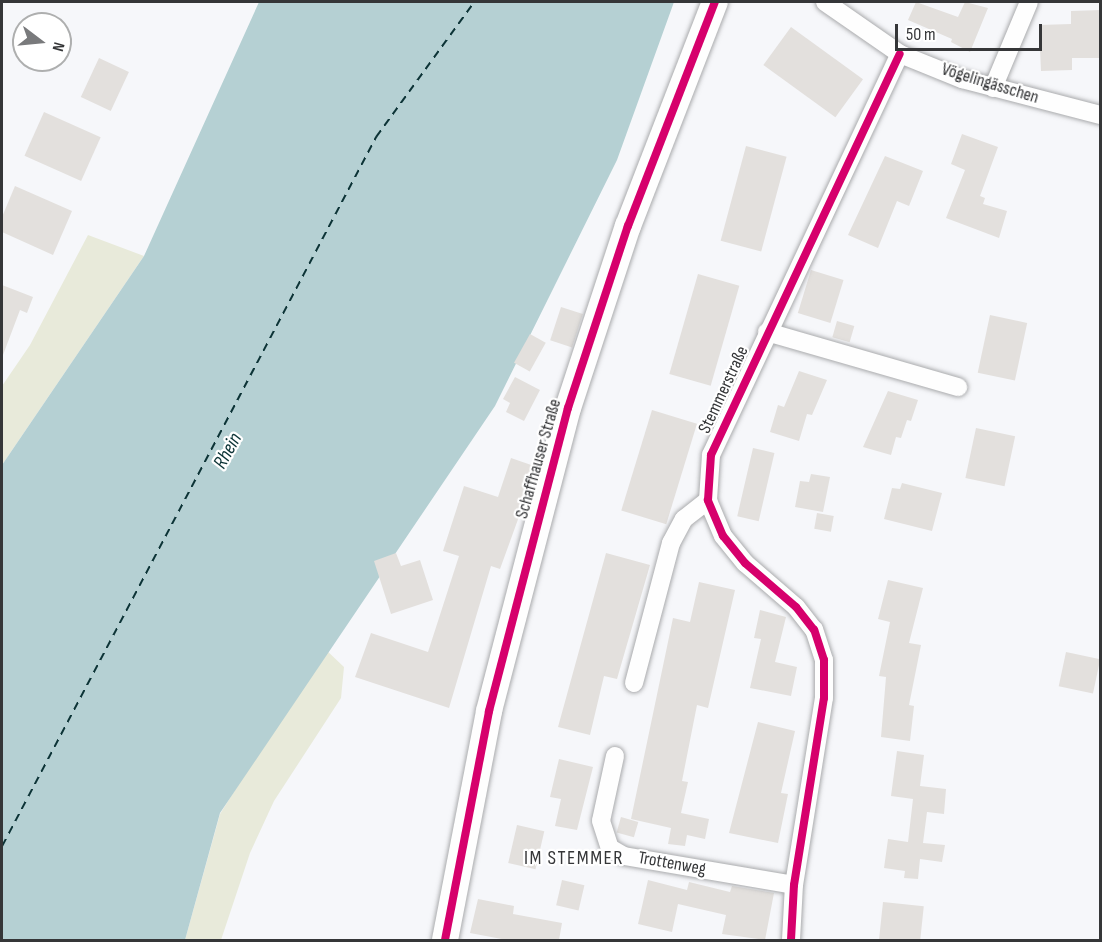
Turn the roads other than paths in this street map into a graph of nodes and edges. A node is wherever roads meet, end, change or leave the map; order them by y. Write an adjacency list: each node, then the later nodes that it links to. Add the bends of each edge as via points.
1 (715, 2): 13 (main road, Schaffhauser Straße, via 628,226 568,408 489,711)
2 (825, 2): 4 (street, Vögelingässchen)
3 (1029, 2): 5 (street)
4 (900, 54): 5 (street, Vögelingässchen); 7 (street, Stemmerstraße)
5 (993, 88): 6 (street, Vögelingässchen)
6 (1101, 115)
7 (767, 332): 8 (street, Stemmerstraße); 9 (street, Stemmerstraße, via 711,455)
8 (958, 387)
9 (708, 500): 10 (street, via 684,519 671,543); 12 (street, Stemmerstraße, via 727,543 796,607 814,630 824,660 824,698)
10 (634, 683)
11 (615, 756): 12 (street, Trottenweg, via 601,821 610,848 624,855)
12 (794, 885): 14 (street, Stemmerstraße)
13 (445, 940)
14 (791, 940)

